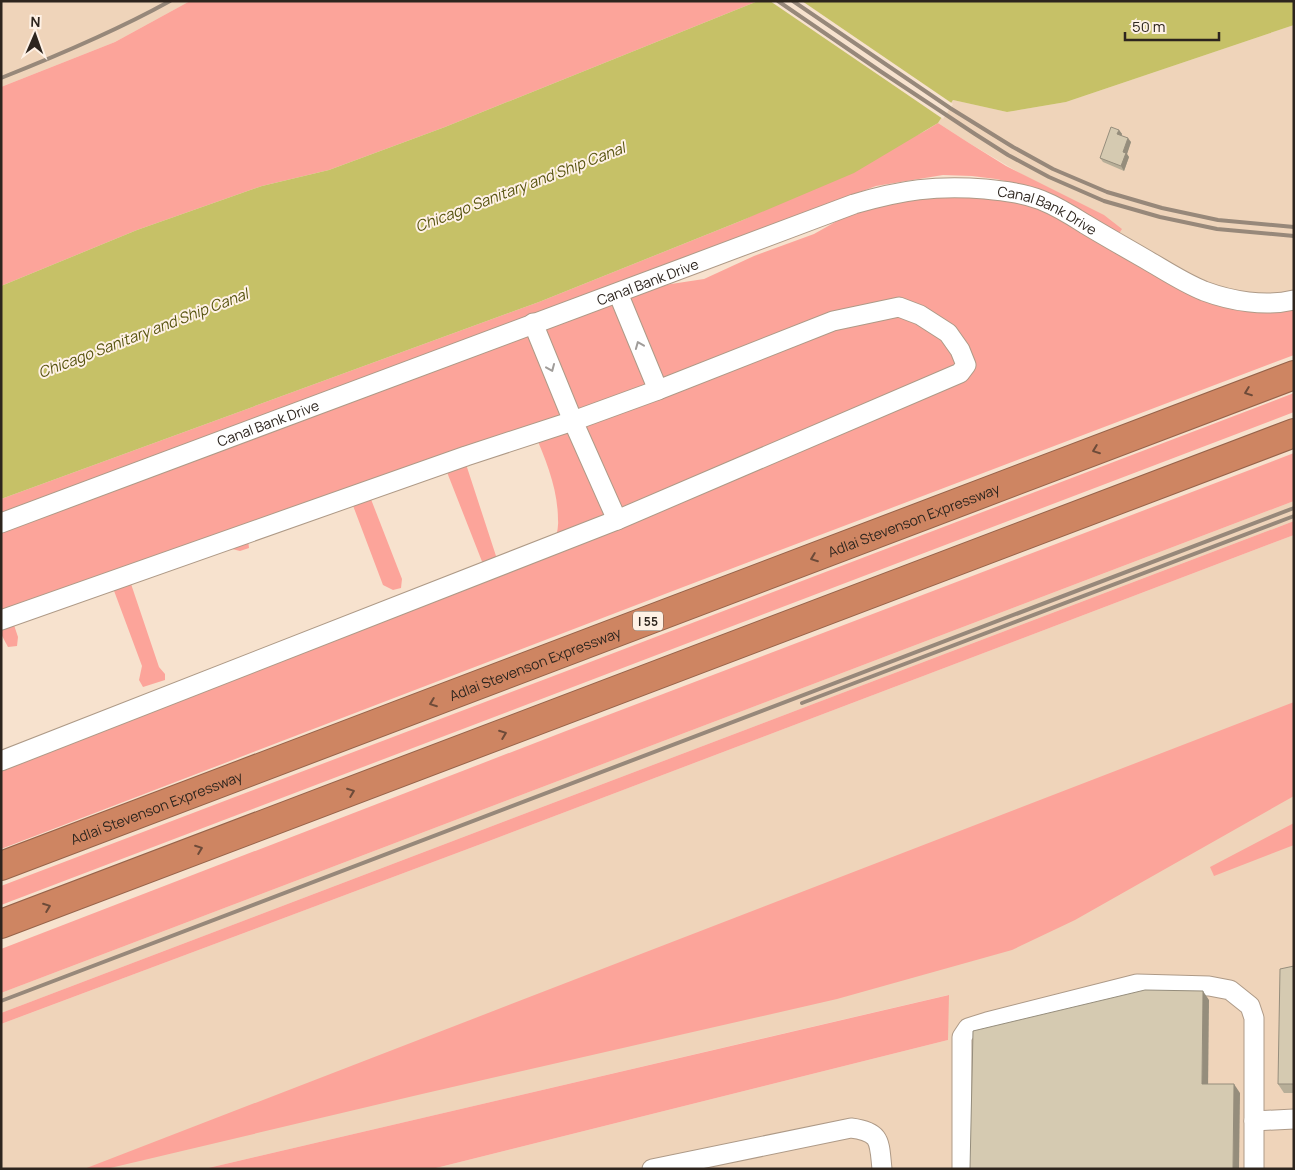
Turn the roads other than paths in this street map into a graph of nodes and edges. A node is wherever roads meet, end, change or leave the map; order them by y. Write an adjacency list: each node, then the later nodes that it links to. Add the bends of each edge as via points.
1 (618, 293): 2 (lane, Canal Bank Drive, via 854,204 881,196 940,187 997,190 1042,200 1182,280 1211,293 1266,303); 3 (lane, Canal Bank Drive); 5 (lane, one-way to 1)
2 (1294, 300)
3 (533, 323): 6 (lane, one-way to 6); 9 (lane, Canal Bank Drive)
4 (1294, 375): 12 (highway, Adlai Stevenson Expressway / I 55, one-way to 12)
5 (658, 390): 6 (lane); 8 (lane, via 833,321 899,307 948,333 966,365 960,373)
6 (573, 421): 8 (lane); 10 (lane)
7 (1294, 433): 13 (highway, one-way to 7)
8 (617, 520): 11 (lane)
9 (1, 523)
10 (1, 620)
11 (1, 761)
12 (1, 866)
13 (1, 924)
14 (1294, 1119): 15 (lane)
15 (1254, 1121): 18 (lane, via 1254,1018 1250,1006 1230,990 1209,986 1137,984 968,1028 962,1037); 19 (lane)
16 (652, 1169): 17 (lane, via 851,1128 875,1136 879,1142)
17 (882, 1169)
18 (962, 1169)
19 (1254, 1169)

